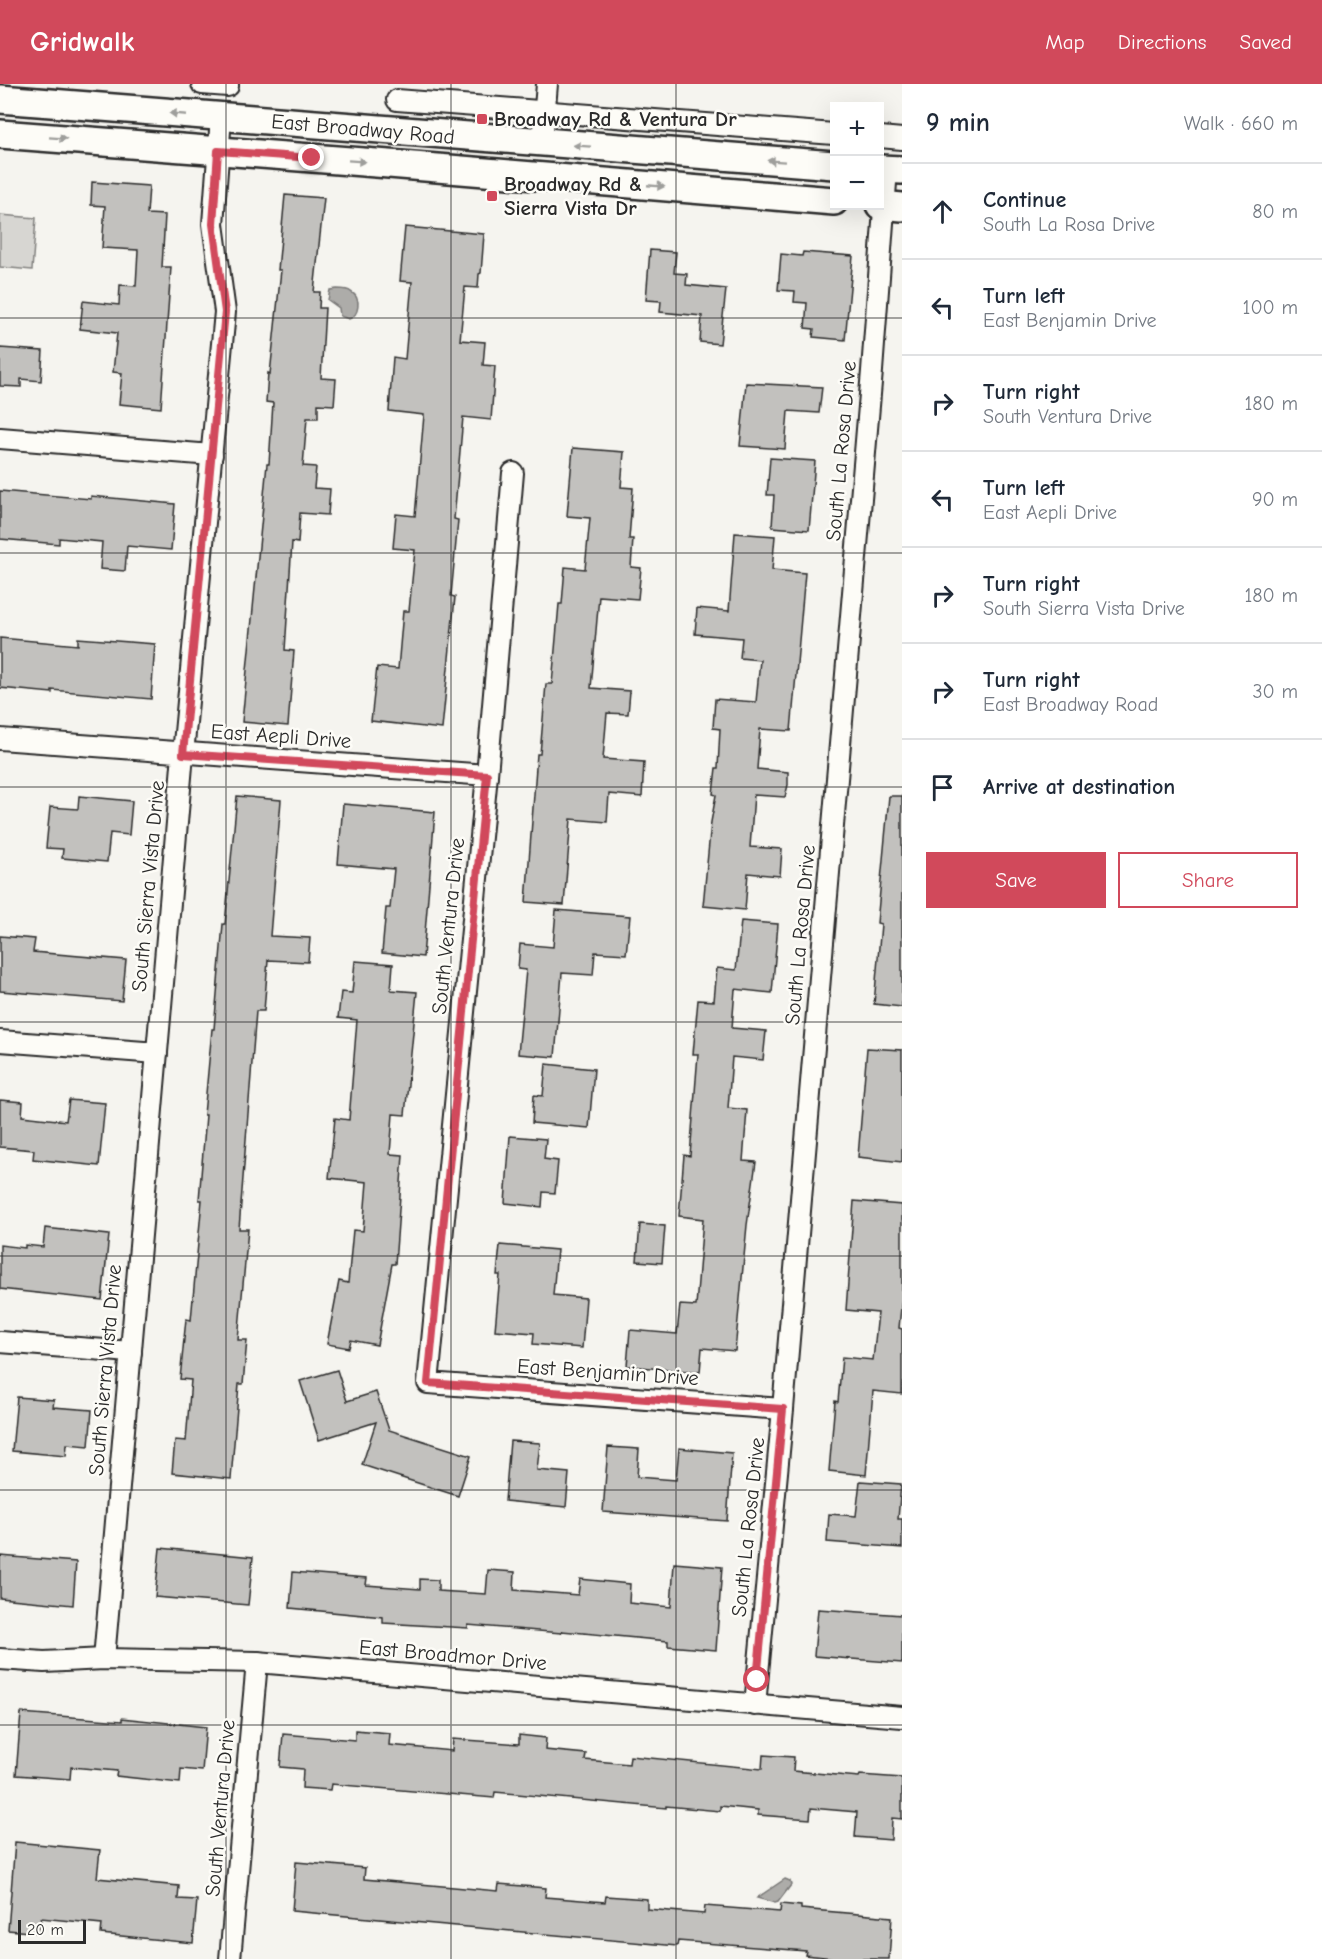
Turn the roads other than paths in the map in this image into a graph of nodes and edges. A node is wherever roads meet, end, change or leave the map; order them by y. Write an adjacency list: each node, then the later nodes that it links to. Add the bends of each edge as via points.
1 (202, 84): 3 (street)
2 (547, 84): 6 (street)
3 (228, 85)
4 (0, 99): 7 (main road, East Broadway Road, one-way to 4)
5 (397, 100): 6 (street)
6 (545, 112): 9 (street); 12 (street)
7 (221, 117): 12 (main road, East Broadway Road); 13 (street, South Sierra Vista Drive)
8 (0, 134): 13 (main road, East Broadway Road, one-way to 13)
9 (830, 134)
10 (884, 137): 11 (street)
11 (902, 139)
12 (542, 143): 14 (main road, East Broadway Road, one-way to 12)
13 (218, 151): 16 (main road, East Broadway Road, one-way to 16); 19 (street, South Sierra Vista Drive, via 213,224 225,312)
14 (830, 165)
15 (889, 169): 17 (street, South La Rosa Drive)
16 (830, 201)
17 (888, 206): 29 (street, South La Rosa Drive)
18 (0, 438): 19 (street)
19 (212, 455): 22 (street, South Sierra Vista Drive)
20 (513, 473): 23 (street, South Ventura Drive)
21 (0, 739): 22 (street, East Aepli Drive)
22 (183, 754): 23 (street, East Aepli Drive); 25 (street, South Sierra Vista Drive)
23 (487, 775): 28 (street, South Ventura Drive)
24 (0, 1041): 25 (street)
25 (157, 1053): 27 (street, South Sierra Vista Drive)
26 (0, 1342): 27 (street)
27 (131, 1352): 31 (street, South Sierra Vista Drive)
28 (428, 1383): 29 (street, East Benjamin Drive)
29 (783, 1409): 33 (street, South La Rosa Drive)
30 (0, 1659): 31 (street, East Broadmor Drive)
31 (104, 1659): 32 (street, East Broadmor Drive)
32 (256, 1662): 33 (street, East Broadmor Drive); 35 (street, South Ventura Drive)
33 (755, 1705): 34 (street, East Broadmor Drive)
34 (902, 1717)
35 (231, 1959)

